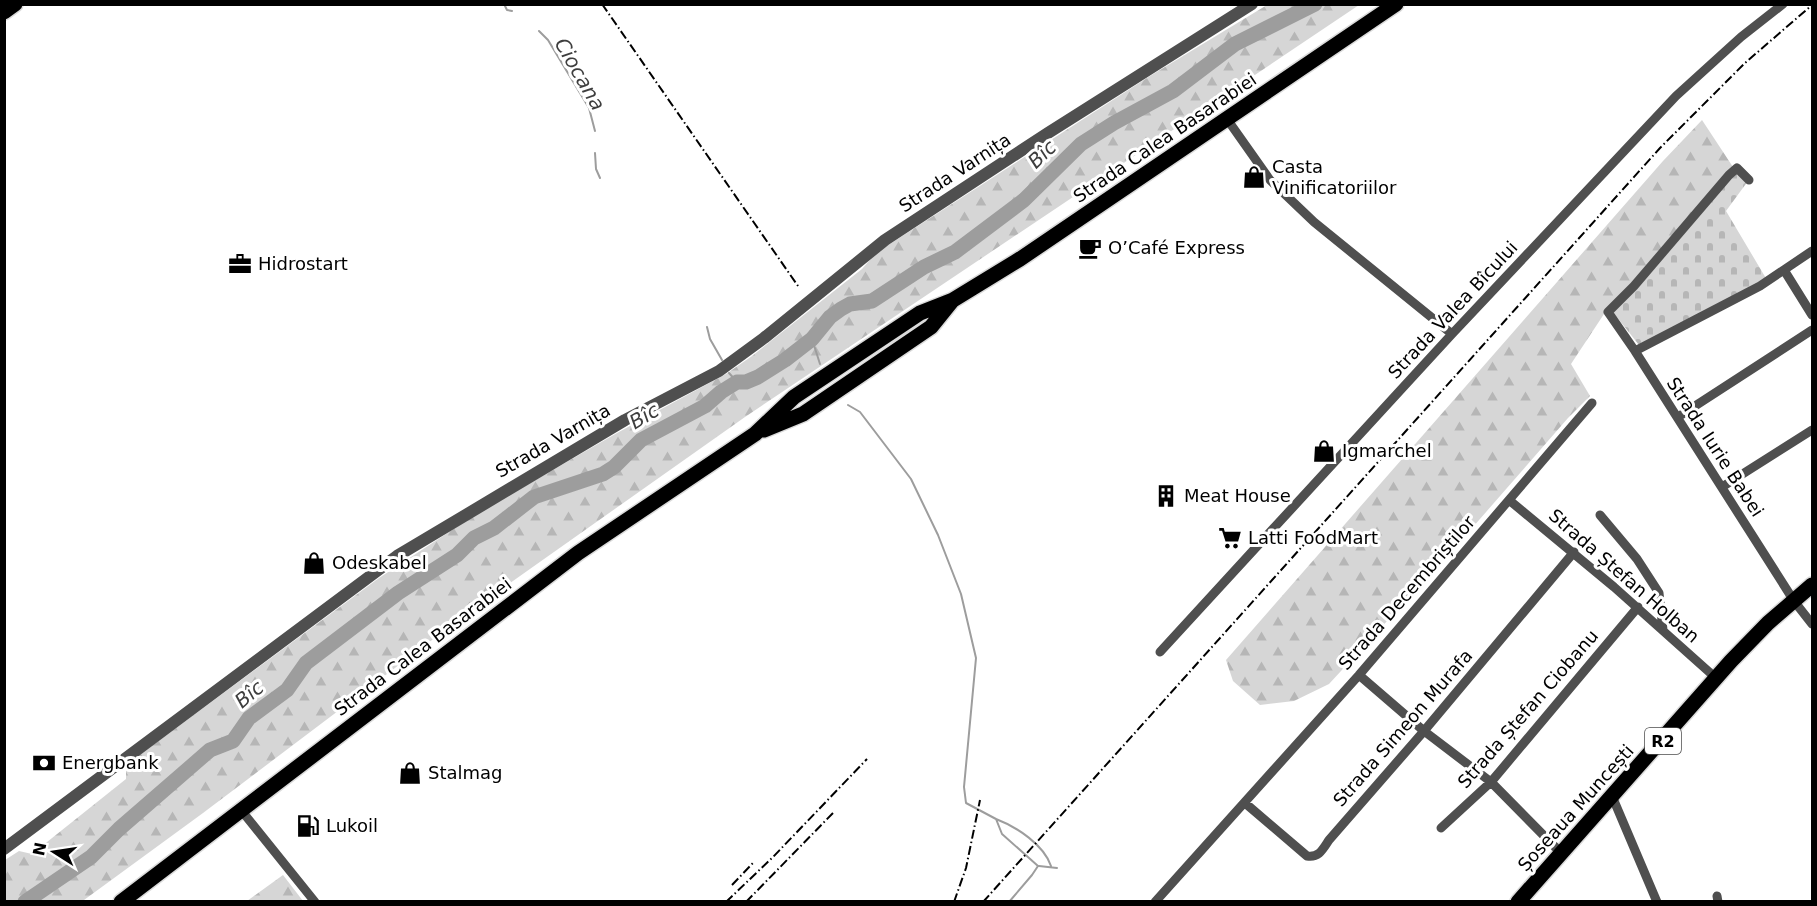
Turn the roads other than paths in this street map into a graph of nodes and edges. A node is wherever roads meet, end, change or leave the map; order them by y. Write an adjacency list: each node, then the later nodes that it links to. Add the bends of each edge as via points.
1 (15, 4): 5 (main road)
2 (1252, 4): 41 (street, Strada Varnița, via 885,240 719,371 625,420 397,556)
3 (1396, 4): 6 (main road, Strada Calea Basarabiei)
4 (1783, 4): 14 (street, Strada Valea Bîcului, via 1676,96)
5 (4, 12)
6 (1227, 119): 10 (main road, Strada Calea Basarabiei); 14 (street, via 1270,180 1314,222)
7 (1749, 180): 16 (street, Strada Iurie Babei, via 1737,168 1729,175 1608,312)
8 (1812, 251): 9 (street)
9 (1784, 270): 11 (street); 16 (street)
10 (953, 300): 13 (main road, Strada Calea Basarabiei, via 920,313); 15 (main road, Strada Calea Basarabiei, via 932,327)
11 (1812, 315)
12 (1812, 330): 20 (street)
13 (893, 332): 15 (main road, via 901,338); 17 (main road, Strada Calea Basarabiei)
14 (1452, 334): 32 (street, Strada Valea Bîcului)
15 (901, 346): 19 (main road, Strada Calea Basarabiei)
16 (1635, 351): 20 (street, Strada Iurie Babei)
17 (794, 397): 19 (main road); 22 (main road, Strada Calea Basarabiei)
18 (1592, 403): 24 (street, Strada Decembriștilor)
19 (803, 414): 22 (main road, Strada Calea Basarabiei)
20 (1678, 417): 23 (street, Strada Iurie Babei)
21 (1812, 430): 23 (street)
22 (755, 434): 39 (main road, Strada Calea Basarabiei, via 578,553)
23 (1722, 487): 28 (street, Strada Iurie Babei)
24 (1509, 500): 26 (street, Strada Ștefan Holban); 33 (street, Strada Decembriștilor)
25 (1600, 514): 31 (street, via 1659,593)
26 (1574, 552): 29 (street, Strada Ștefan Holban); 35 (street, Strada Simeon Murafa)
27 (1812, 585): 28 (main road, Șoseaua Muncești / R2)
28 (1794, 601): 30 (street, Strada Iurie Babei); 34 (main road, Șoseaua Muncești / R2)
29 (1638, 608): 31 (street, Strada Ștefan Holban); 36 (street, Strada Ștefan Ciobanu)
30 (1812, 624)
31 (1662, 630): 34 (street, Strada Ștefan Holban)
32 (1160, 652)
33 (1359, 675): 35 (street); 38 (street, Strada Decembriștilor)
34 (1717, 679): 37 (main road, Șoseaua Muncești / R2)
35 (1424, 731): 36 (street); 38 (street, Strada Simeon Murafa, via 1317,856 1307,856)
36 (1491, 782): 40 (street, Strada Ștefan Ciobanu); 42 (street)
37 (1612, 796): 42 (main road, Șoseaua Muncești / R2); 47 (street)
38 (1245, 803): 45 (street, Strada Decembriștilor)
39 (241, 810): 43 (main road, Strada Calea Basarabiei); 44 (street)
40 (1441, 828)
41 (4, 849)
42 (1561, 853): 46 (main road, Șoseaua Muncești / R2)
43 (121, 902)
44 (315, 902)
45 (1155, 902)
46 (1518, 902)
47 (1657, 902)

